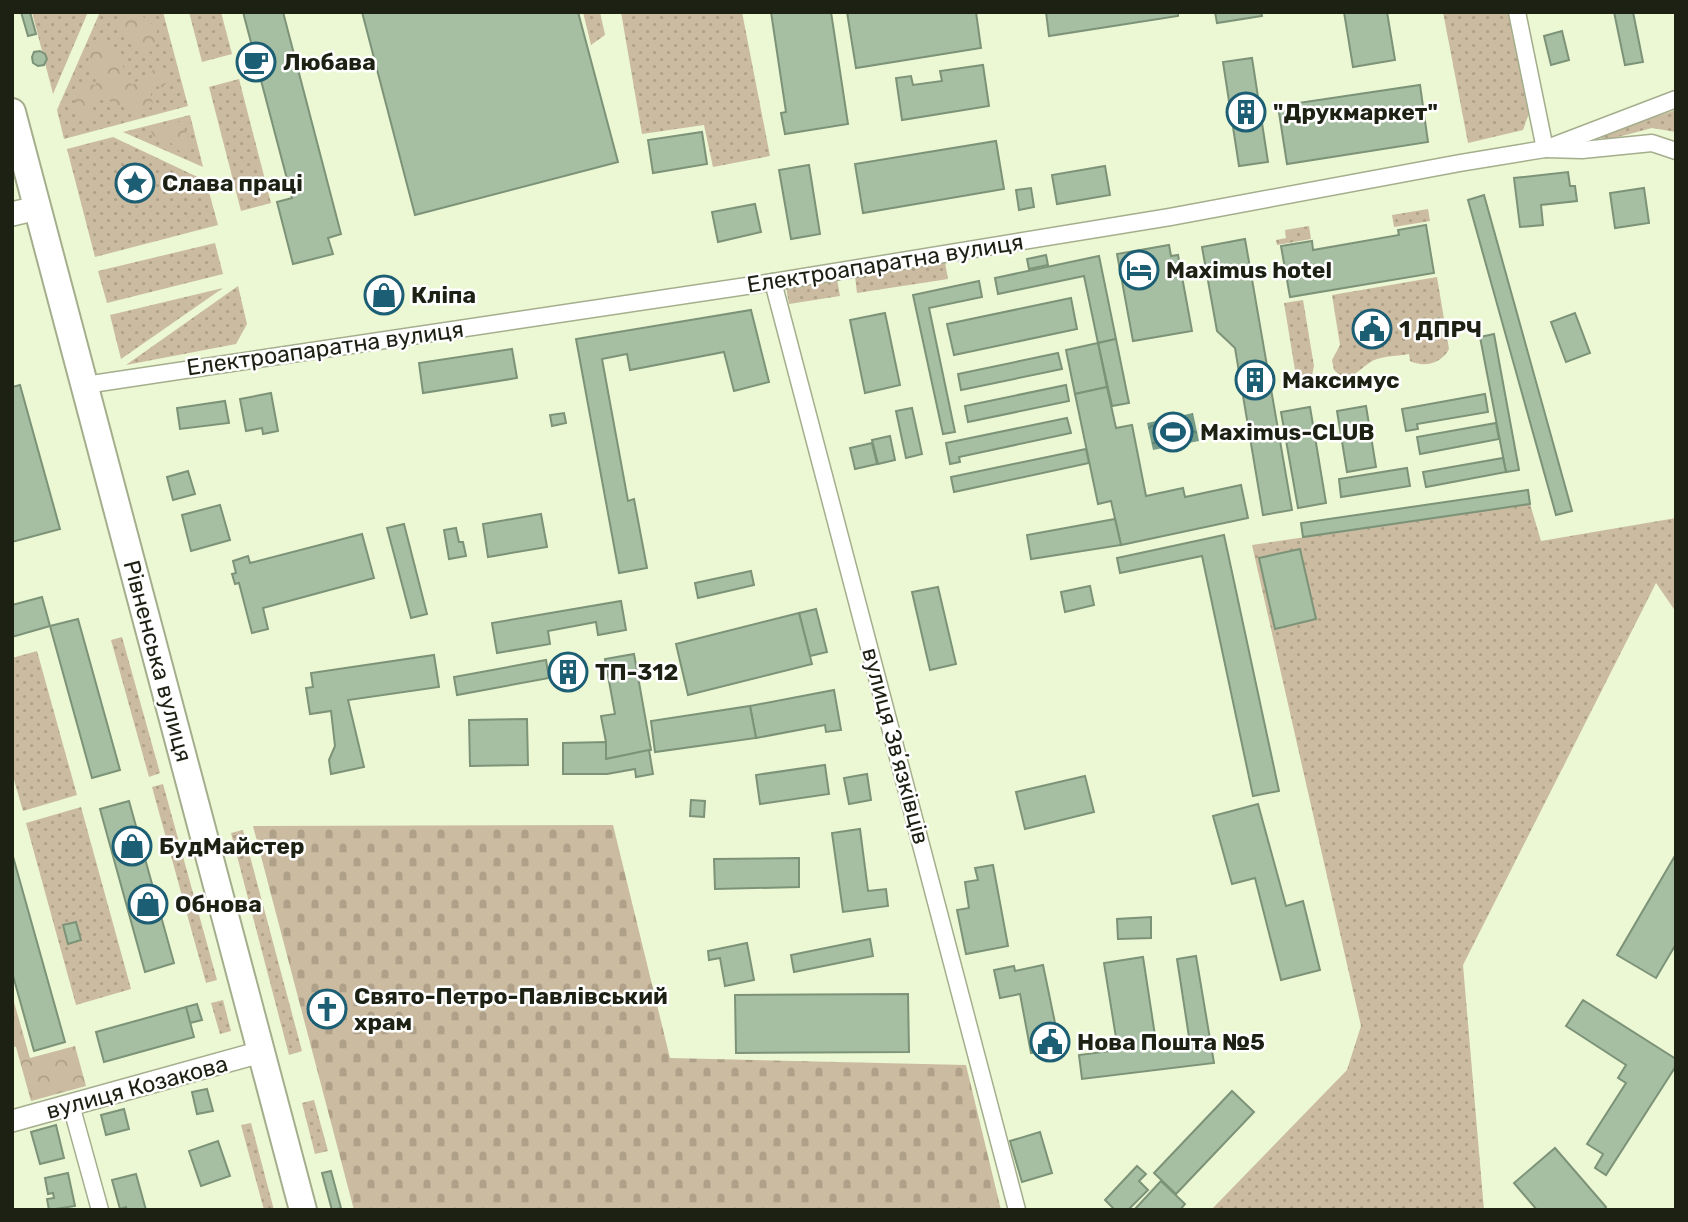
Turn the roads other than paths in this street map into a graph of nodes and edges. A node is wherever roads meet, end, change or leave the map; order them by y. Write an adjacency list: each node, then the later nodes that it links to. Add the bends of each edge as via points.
1 (1517, 12): 4 (street)
2 (1676, 99): 4 (street, Електроапаратна вулиця)
3 (12, 112): 6 (main road, Рівненська вулиця)
4 (1545, 149): 5 (street, via 1652,143); 7 (street, Електроапаратна вулиця)
5 (1676, 151)
6 (25, 211): 8 (main road, Рівненська вулиця)
7 (773, 282): 8 (street, Електроапаратна вулиця); 14 (street, вулиця Звʼязківців)
8 (85, 385): 9 (main road, Рівненська вулиця)
9 (261, 1052): 10 (street, вулиця Козакова); 13 (main road, Рівненська вулиця)
10 (71, 1105): 11 (street, вулиця Козакова); 12 (street)
11 (12, 1121)
12 (100, 1210)
13 (303, 1210)
14 (1017, 1210)

